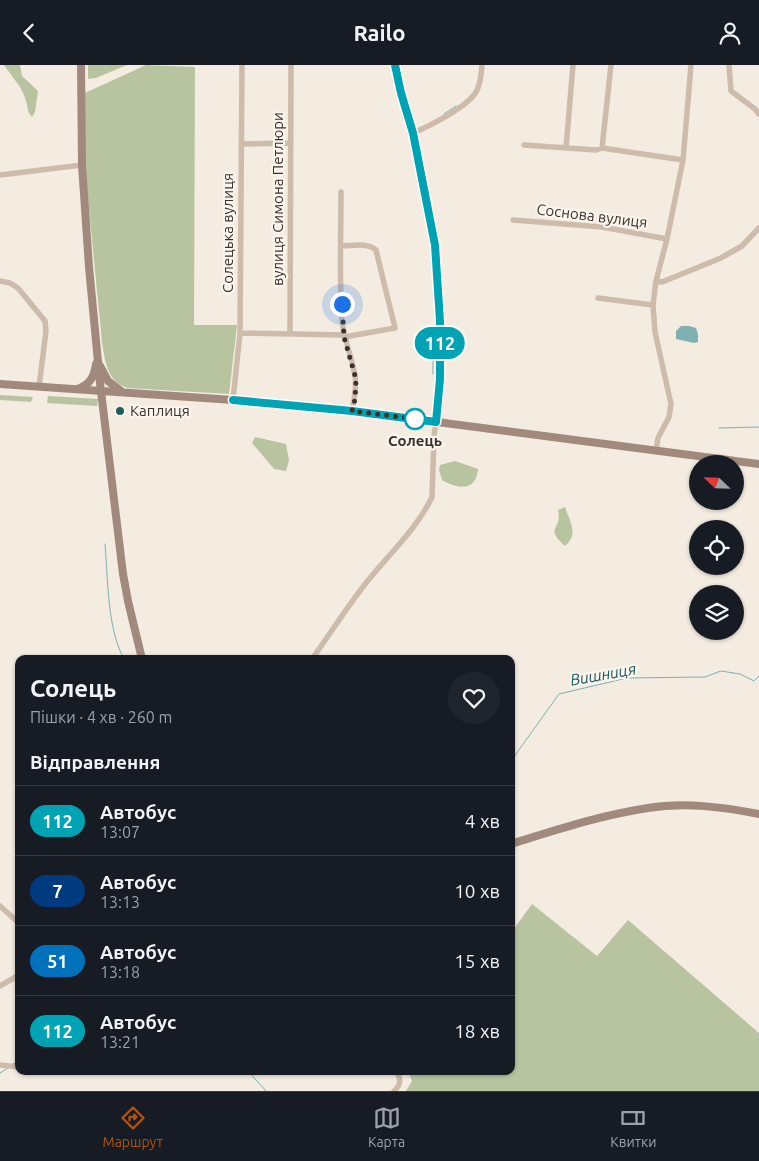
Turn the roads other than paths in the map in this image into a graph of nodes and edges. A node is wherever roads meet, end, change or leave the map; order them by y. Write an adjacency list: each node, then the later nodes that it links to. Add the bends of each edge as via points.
1 (81, 65): 18 (main road)
2 (242, 65): 13 (street, Солецька вулиця)
3 (291, 65): 12 (street, вулиця Симона Петлюри)
4 (395, 65): 11 (street)
5 (482, 65): 11 (street, via 478,89 469,101)
6 (573, 65): 15 (street)
7 (611, 65): 16 (street)
8 (691, 65): 17 (street)
9 (729, 65): 10 (street, via 732,91)
10 (759, 114)
11 (413, 133): 40 (street, via 432,225 438,273 440,359)
12 (292, 143): 13 (street); 30 (street, вулиця Симона Петлюри)
13 (241, 144): 29 (street, Солецька вулиця)
14 (524, 145): 15 (street)
15 (566, 148): 16 (street)
16 (602, 149): 17 (street)
17 (684, 160): 23 (street)
18 (82, 165): 19 (street); 32 (main road)
19 (0, 175)
20 (341, 192): 24 (street)
21 (513, 220): 23 (street, Соснова вулиця, via 602,227)
22 (759, 228): 26 (street, via 742,246 720,258)
23 (667, 239): 26 (street)
24 (341, 246): 31 (street); 31 (street, via 362,245 376,251 395,328)
25 (0, 281): 34 (street, via 21,291 42,316 46,327)
26 (659, 282): 28 (street)
27 (598, 298): 28 (street)
28 (653, 305): 41 (street, via 655,332 671,404)
29 (240, 333): 30 (street); 38 (street, Солецька вулиця)
30 (290, 333): 31 (street)
31 (344, 336): 39 (street, via 356,379)
32 (98, 357): 35 (main road, via 89,383); 36 (main road); 37 (main road, via 108,381)
33 (0, 384): 34 (main road)
34 (39, 387): 35 (main road)
35 (75, 389): 36 (main road)
36 (101, 391): 37 (main road); 43 (main road, via 123,574)
37 (123, 392): 38 (main road)
38 (233, 400): 39 (main road)
39 (352, 411): 40 (main road)
40 (436, 422): 41 (main road); 44 (street, via 432,497 428,505 366,583)
41 (656, 450): 42 (main road)
42 (759, 464)
43 (141, 655)
44 (315, 655)
45 (759, 814): 46 (main road, via 705,806 650,807)
46 (515, 843)
47 (0, 906): 48 (street)
48 (15, 919)
49 (15, 978): 50 (street)
50 (0, 987)
51 (2, 1064): 52 (street)
52 (15, 1066)
53 (399, 1075): 54 (street, via 399,1086)
54 (394, 1091)

